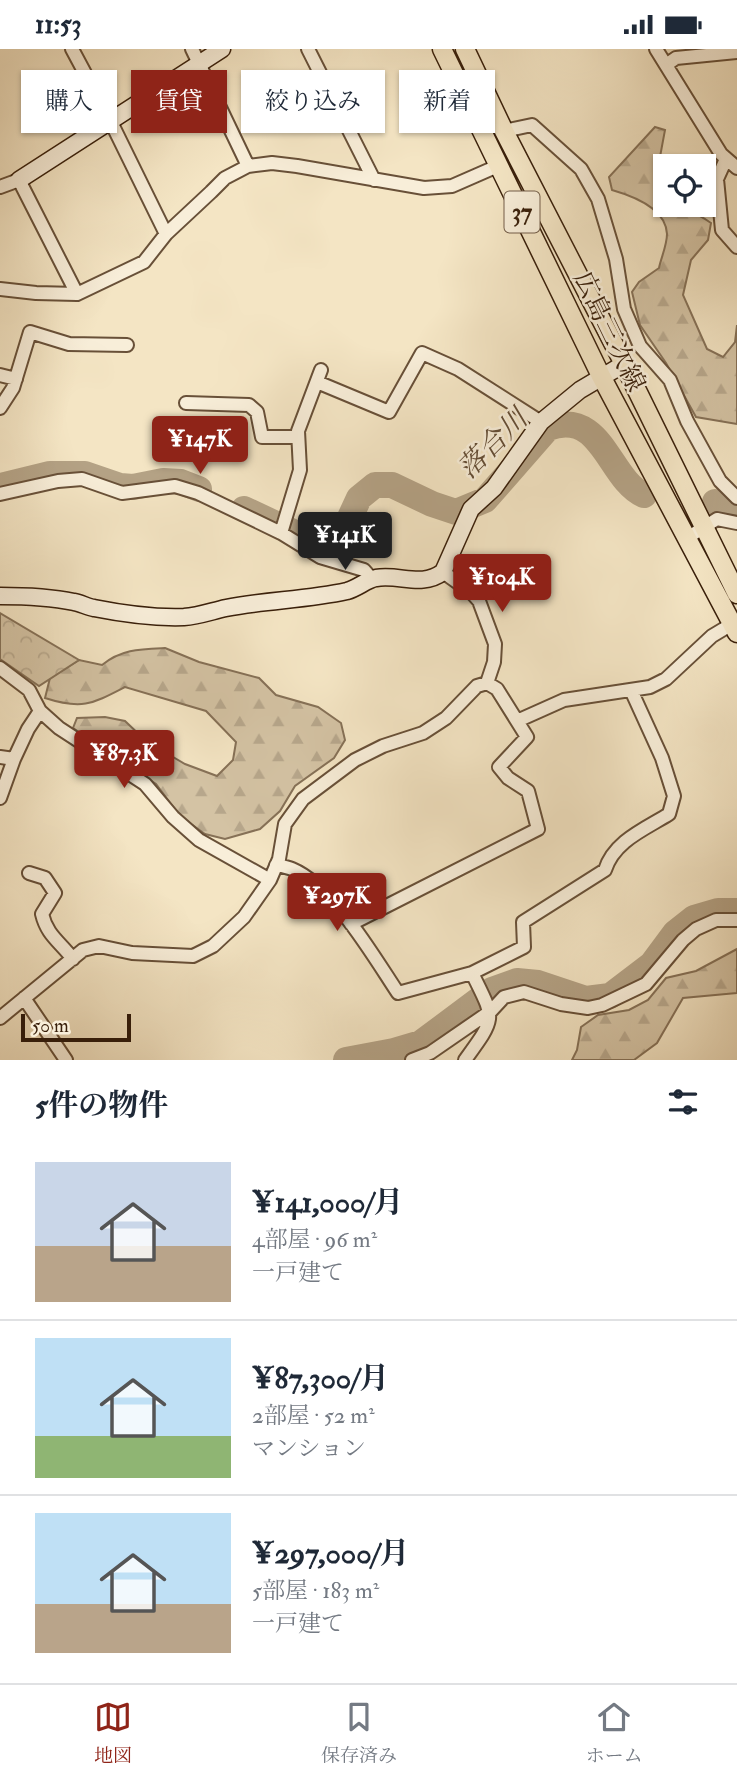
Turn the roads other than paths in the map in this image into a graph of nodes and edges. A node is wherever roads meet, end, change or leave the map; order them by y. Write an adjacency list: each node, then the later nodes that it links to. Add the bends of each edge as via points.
1 (72, 49): 11 (street)
2 (192, 49): 9 (street)
3 (222, 49): 9 (street)
4 (308, 49): 21 (street)
5 (442, 49): 17 (main road, 広島三次線 / 37)
6 (465, 49): 13 (main road, 広島三次線 / 37)
7 (656, 49): 10 (street)
8 (737, 52): 10 (street, via 676,58)
9 (200, 64): 12 (street); 18 (street)
10 (666, 65): 16 (street)
11 (83, 70)
12 (117, 116)
13 (504, 131): 28 (main road, 広島三次線 / 37); 37 (street, via 531,125 581,169 598,199 616,259 624,309 640,346 670,380 720,481)
14 (90, 133): 20 (street)
15 (116, 133): 23 (street)
16 (726, 159): 19 (street); 24 (street, via 717,179 722,230)
17 (500, 165): 21 (street, via 452,186 424,188); 30 (main road, 広島三次線 / 37)
18 (248, 166): 21 (street, via 272,163); 23 (street, via 225,179)
19 (737, 168)
20 (19, 180): 22 (street); 26 (street)
21 (374, 180)
22 (0, 185)
23 (166, 234): 26 (street, via 144,262)
24 (737, 247)
25 (0, 289): 26 (street)
26 (77, 294)
27 (127, 345): 31 (street, via 69,344 30,332)
28 (624, 364): 30 (street); 39 (main road, 広島三次線 / 37)
29 (0, 375): 31 (street)
30 (601, 376): 34 (street); 41 (main road, 広島三次線 / 37)
31 (16, 379): 33 (street)
32 (186, 404): 35 (street, via 250,405 257,412 262,436)
33 (0, 408)
34 (541, 422): 35 (street, via 458,369 422,353 389,412 319,376); 42 (street, via 494,488 471,509)
35 (298, 437): 40 (street, via 300,470)
36 (0, 494): 40 (street, via 82,479 122,493 175,486)
37 (737, 498)
38 (737, 523): 39 (street, via 717,519)
39 (705, 528): 41 (street); 44 (main road, 広島三次線 / 37)
40 (281, 533): 43 (street, via 320,557 364,570)
41 (687, 538): 46 (main road, 広島三次線 / 37)
42 (443, 572): 43 (street, via 420,582); 48 (street, via 479,601 495,644)
43 (372, 579): 45 (street, via 351,590 308,599 184,617 134,615 38,596)
44 (737, 594)
45 (0, 596)
46 (735, 629): 49 (street, via 712,636 666,679)
47 (0, 668): 50 (street, via 29,690)
48 (487, 683): 51 (street, via 497,689); 55 (street, via 477,686 446,718 423,733 355,760 303,799 285,824)
49 (631, 690): 51 (street, via 564,700); 61 (street, via 674,796 670,814 620,844 605,870 523,922 524,947)
50 (40, 711): 53 (street); 57 (street, via 145,784 199,840)
51 (517, 721): 59 (street, via 527,737 499,767 528,791 538,829)
52 (0, 757): 53 (street)
53 (14, 759): 54 (street)
54 (0, 798)
55 (276, 865): 57 (street); 59 (street, via 310,880)
56 (29, 873): 60 (street, via 45,878 55,893 41,914 45,930)
57 (270, 880): 60 (street, via 244,917 213,946 193,955 132,953 99,946 83,950)
58 (737, 920): 63 (street, via 716,920 696,929 646,984 602,1005 561,1004 524,992)
59 (351, 924): 61 (street, via 398,993)
60 (73, 959): 62 (street)
61 (472, 973): 63 (street)
62 (24, 998): 64 (street); 65 (street)
63 (489, 1007): 66 (street, via 430,1053); 67 (street, via 487,1029)
64 (0, 1018)
65 (66, 1060)
66 (412, 1060)
67 (465, 1060)

